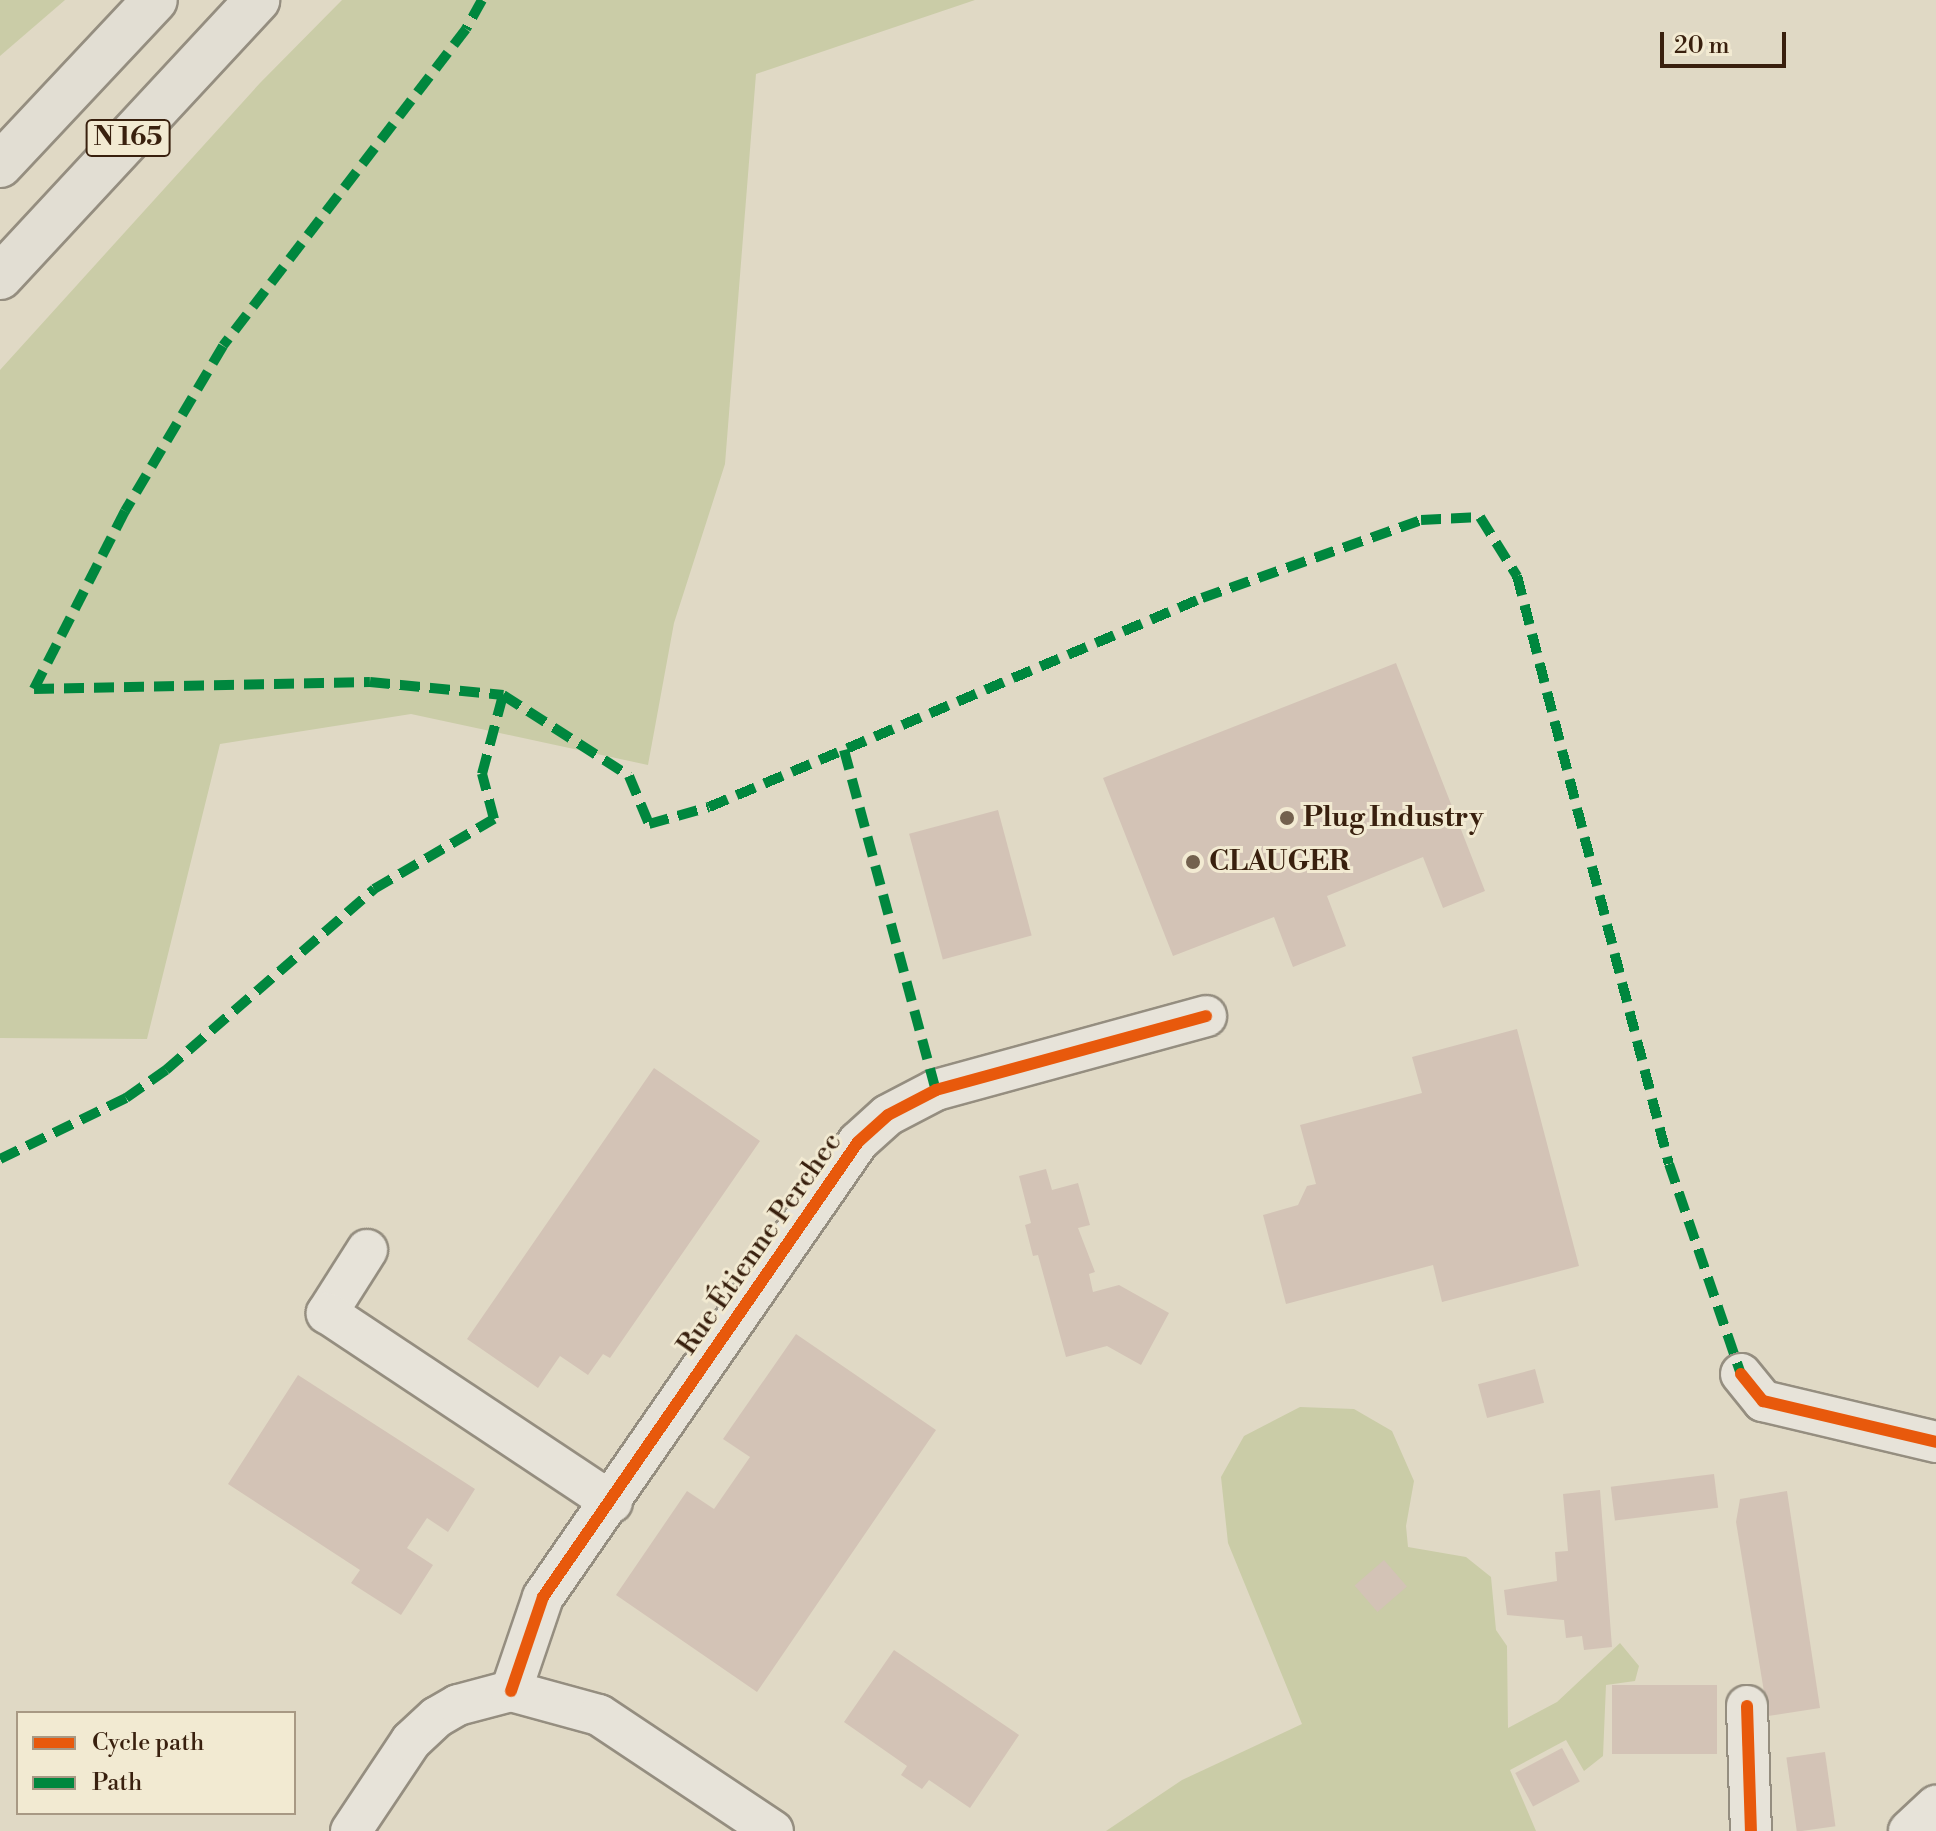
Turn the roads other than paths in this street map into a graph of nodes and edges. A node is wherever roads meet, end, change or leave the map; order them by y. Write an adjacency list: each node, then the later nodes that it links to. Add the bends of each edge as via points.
1 (155, 0): 3 (highway, N 165)
2 (257, 0): 4 (highway, N 165)
3 (0, 165)
4 (0, 277)
5 (1206, 1016): 9 (street, Rue Étienne Perchec, via 936,1090 888,1115 858,1142 830,1179)
6 (367, 1250): 9 (street, via 327,1313)
7 (1741, 1374): 8 (street, via 1763,1401)
8 (1936, 1442)
9 (612, 1502): 10 (street, Rue Étienne Perchec, via 543,1597)
10 (511, 1691): 13 (street, via 458,1705 437,1717 411,1741); 14 (street, via 599,1715)
11 (1747, 1706): 15 (street)
12 (1936, 1806): 16 (street)
13 (351, 1831)
14 (773, 1831)
15 (1751, 1831)
16 (1909, 1831)

